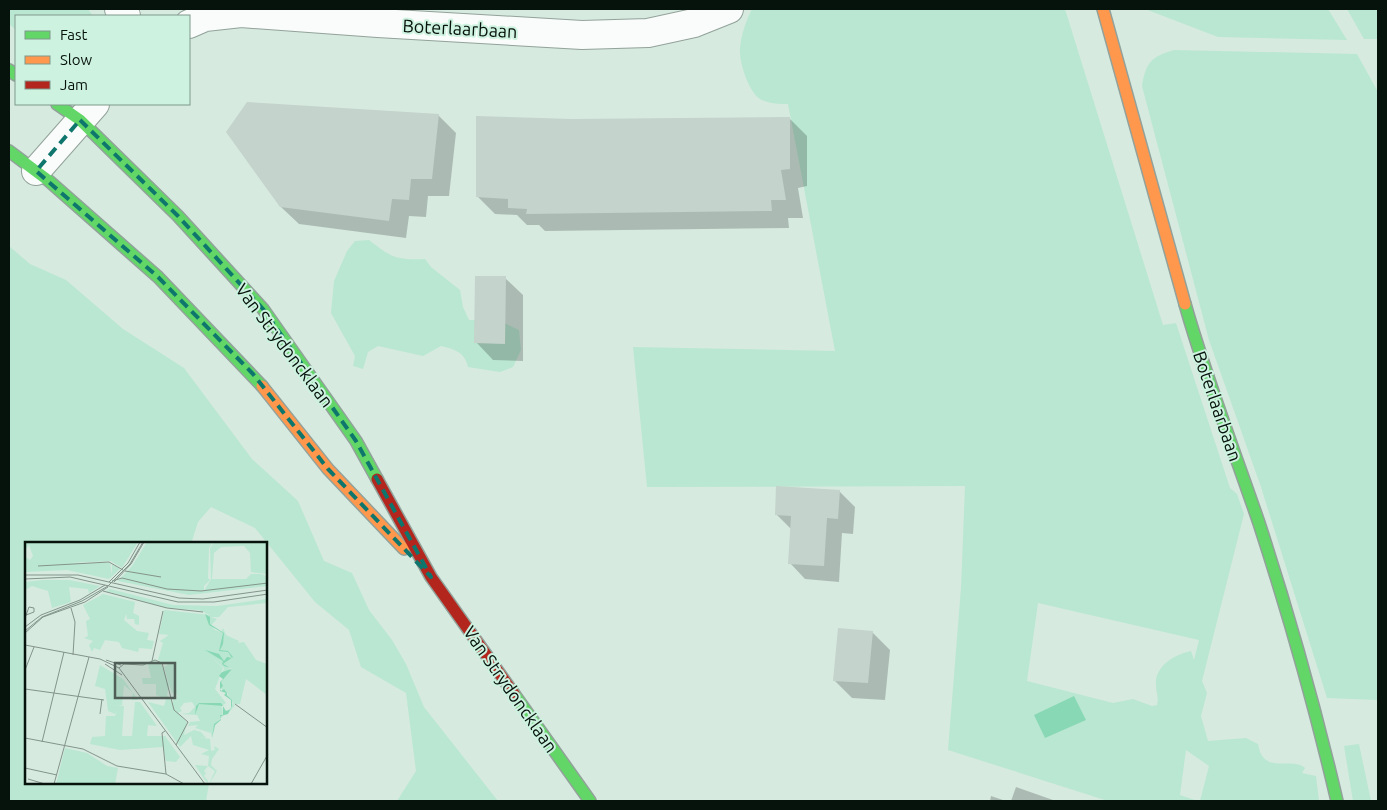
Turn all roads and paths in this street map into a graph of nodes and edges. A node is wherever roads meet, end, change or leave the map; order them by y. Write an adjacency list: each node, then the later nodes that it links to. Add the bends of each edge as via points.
1 (729, 9): 3 (street, Boterlaarbaan, via 694,23 648,33 592,34 388,24 241,13 205,17)
2 (1103, 9): 10 (main road, Boterlaarbaan, via 1198,351 1259,524 1314,703)
3 (190, 24)
4 (61, 105): 5 (main road)
5 (87, 112): 7 (street); 8 (main road, Van Strydoncklaan, via 263,309 356,441)
6 (9, 151): 7 (main road)
7 (36, 171): 8 (main road, Van Strydoncklaan, via 158,277 247,367 328,468)
8 (431, 577): 9 (main road, Van Strydoncklaan)
9 (590, 801)
10 (1338, 801)

